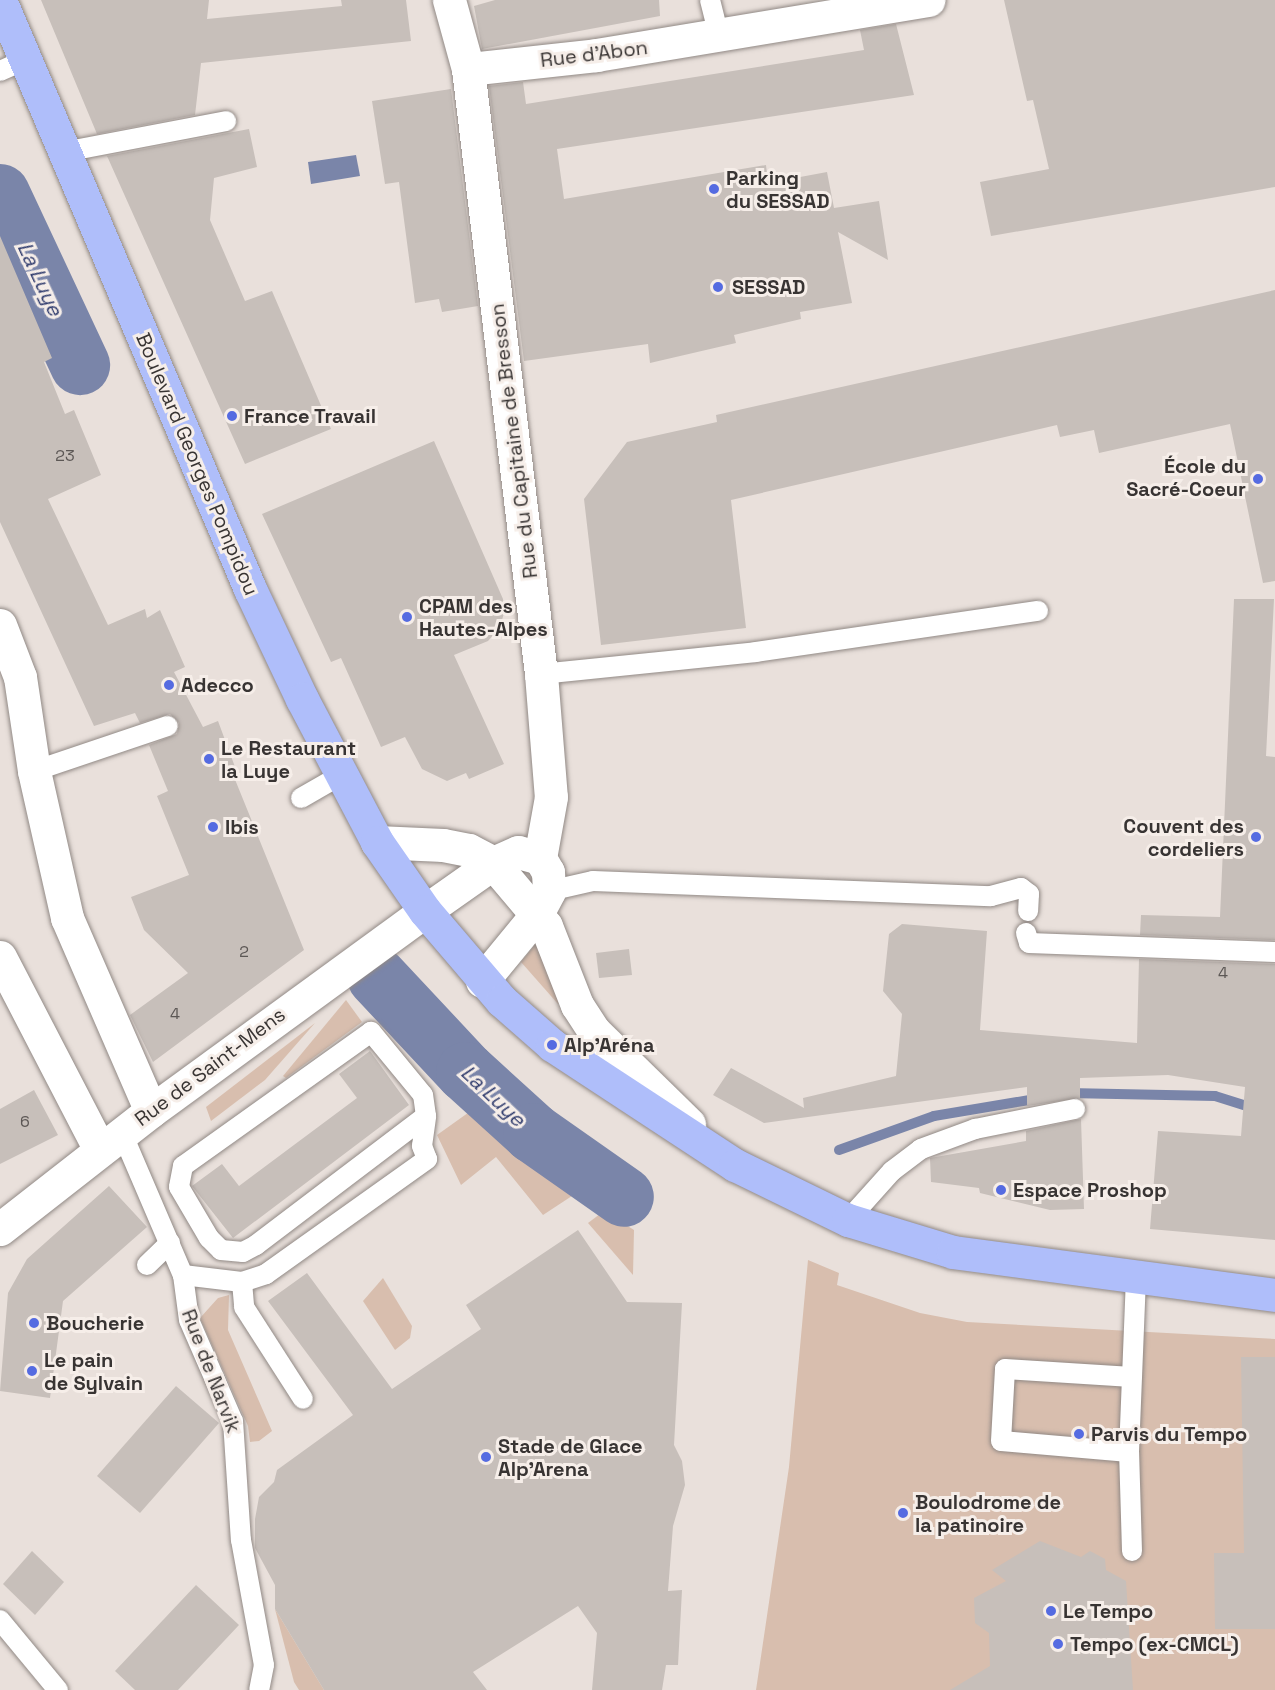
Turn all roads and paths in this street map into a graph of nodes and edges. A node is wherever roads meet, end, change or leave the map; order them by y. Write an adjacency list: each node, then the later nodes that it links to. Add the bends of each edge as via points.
1 (449, 0): 7 (street, Rue du Capitaine de Bresson)
2 (710, 0): 5 (lane)
3 (928, 0): 5 (street, Rue d'Abon)
4 (3, 17): 6 (main road, Boulevard Georges Pompidou)
5 (719, 36): 7 (street, Rue d'Abon)
6 (11, 66): 9 (main road, Boulevard Georges Pompidou)
7 (468, 69): 12 (street, Rue du Capitaine de Bresson)
8 (226, 121): 9 (lane)
9 (64, 152): 15 (main road, Boulevard Georges Pompidou, via 250,589)
10 (1038, 611): 12 (lane, via 756,652)
11 (0, 625): 14 (street, via 20,677)
12 (541, 674): 18 (street, Rue du Capitaine de Bresson, via 550,797)
13 (168, 726): 14 (lane)
14 (34, 771): 28 (street, via 73,938)
15 (341, 775): 16 (lane); 17 (main road, Boulevard Georges Pompidou)
16 (301, 798)
17 (377, 842): 19 (street, via 460,848); 21 (main road, Boulevard Georges Pompidou)
18 (540, 858): 19 (street, via 518,852); 20 (street, via 548,872)
19 (493, 863): 20 (street); 21 (street)
20 (543, 902): 22 (lane, via 593,881 992,896 1021,888 1029,894); 26 (street); 31 (street, via 577,1005 594,1031)
21 (425, 911): 26 (main road, Boulevard Georges Pompidou); 28 (street, Rue de Saint-Mens)
22 (1028, 911)
23 (1026, 933): 24 (lane, via 1029,943)
24 (1275, 952)
25 (0, 957): 30 (street)
26 (482, 981): 31 (main road, Boulevard Georges Pompidou, via 552,1045)
27 (1075, 1109): 32 (lane, via 975,1129 921,1149 892,1171)
28 (151, 1111): 30 (street, Rue de Saint-Mens)
29 (426, 1116): 29 (lane, via 243,1252 221,1250 209,1238 179,1187 183,1166 371,1032 419,1087); 39 (lane, via 422,1146 427,1159 281,1264)
30 (111, 1142): 33 (street, Rue de Saint-Mens); 34 (lane, Rue de Narvik)
31 (735, 1166): 32 (main road, Boulevard Georges Pompidou)
32 (849, 1220): 37 (main road, Boulevard Georges Pompidou, via 952,1252)
33 (0, 1229)
34 (170, 1243): 35 (lane); 36 (lane, Rue de Narvik)
35 (147, 1265)
36 (183, 1275): 39 (lane); 47 (lane, Rue de Narvik, via 189,1320 238,1441 242,1540)
37 (1136, 1276): 38 (main road, via 1159,1264); 40 (main road, Boulevard Georges Pompidou); 41 (main road, via 1172,1298); 42 (lane)
38 (1275, 1276)
39 (242, 1282): 43 (lane, via 244,1307)
40 (1275, 1295)
41 (1275, 1315)
42 (1132, 1377): 44 (lane); 44 (lane, via 1005,1369 1001,1441)
43 (303, 1399)
44 (1130, 1452): 45 (lane)
45 (1132, 1551)
46 (0, 1620): 48 (lane)
47 (264, 1665): 49 (lane, Rue de Narvik); 50 (lane)
48 (58, 1690)
49 (259, 1690)
50 (274, 1690)

